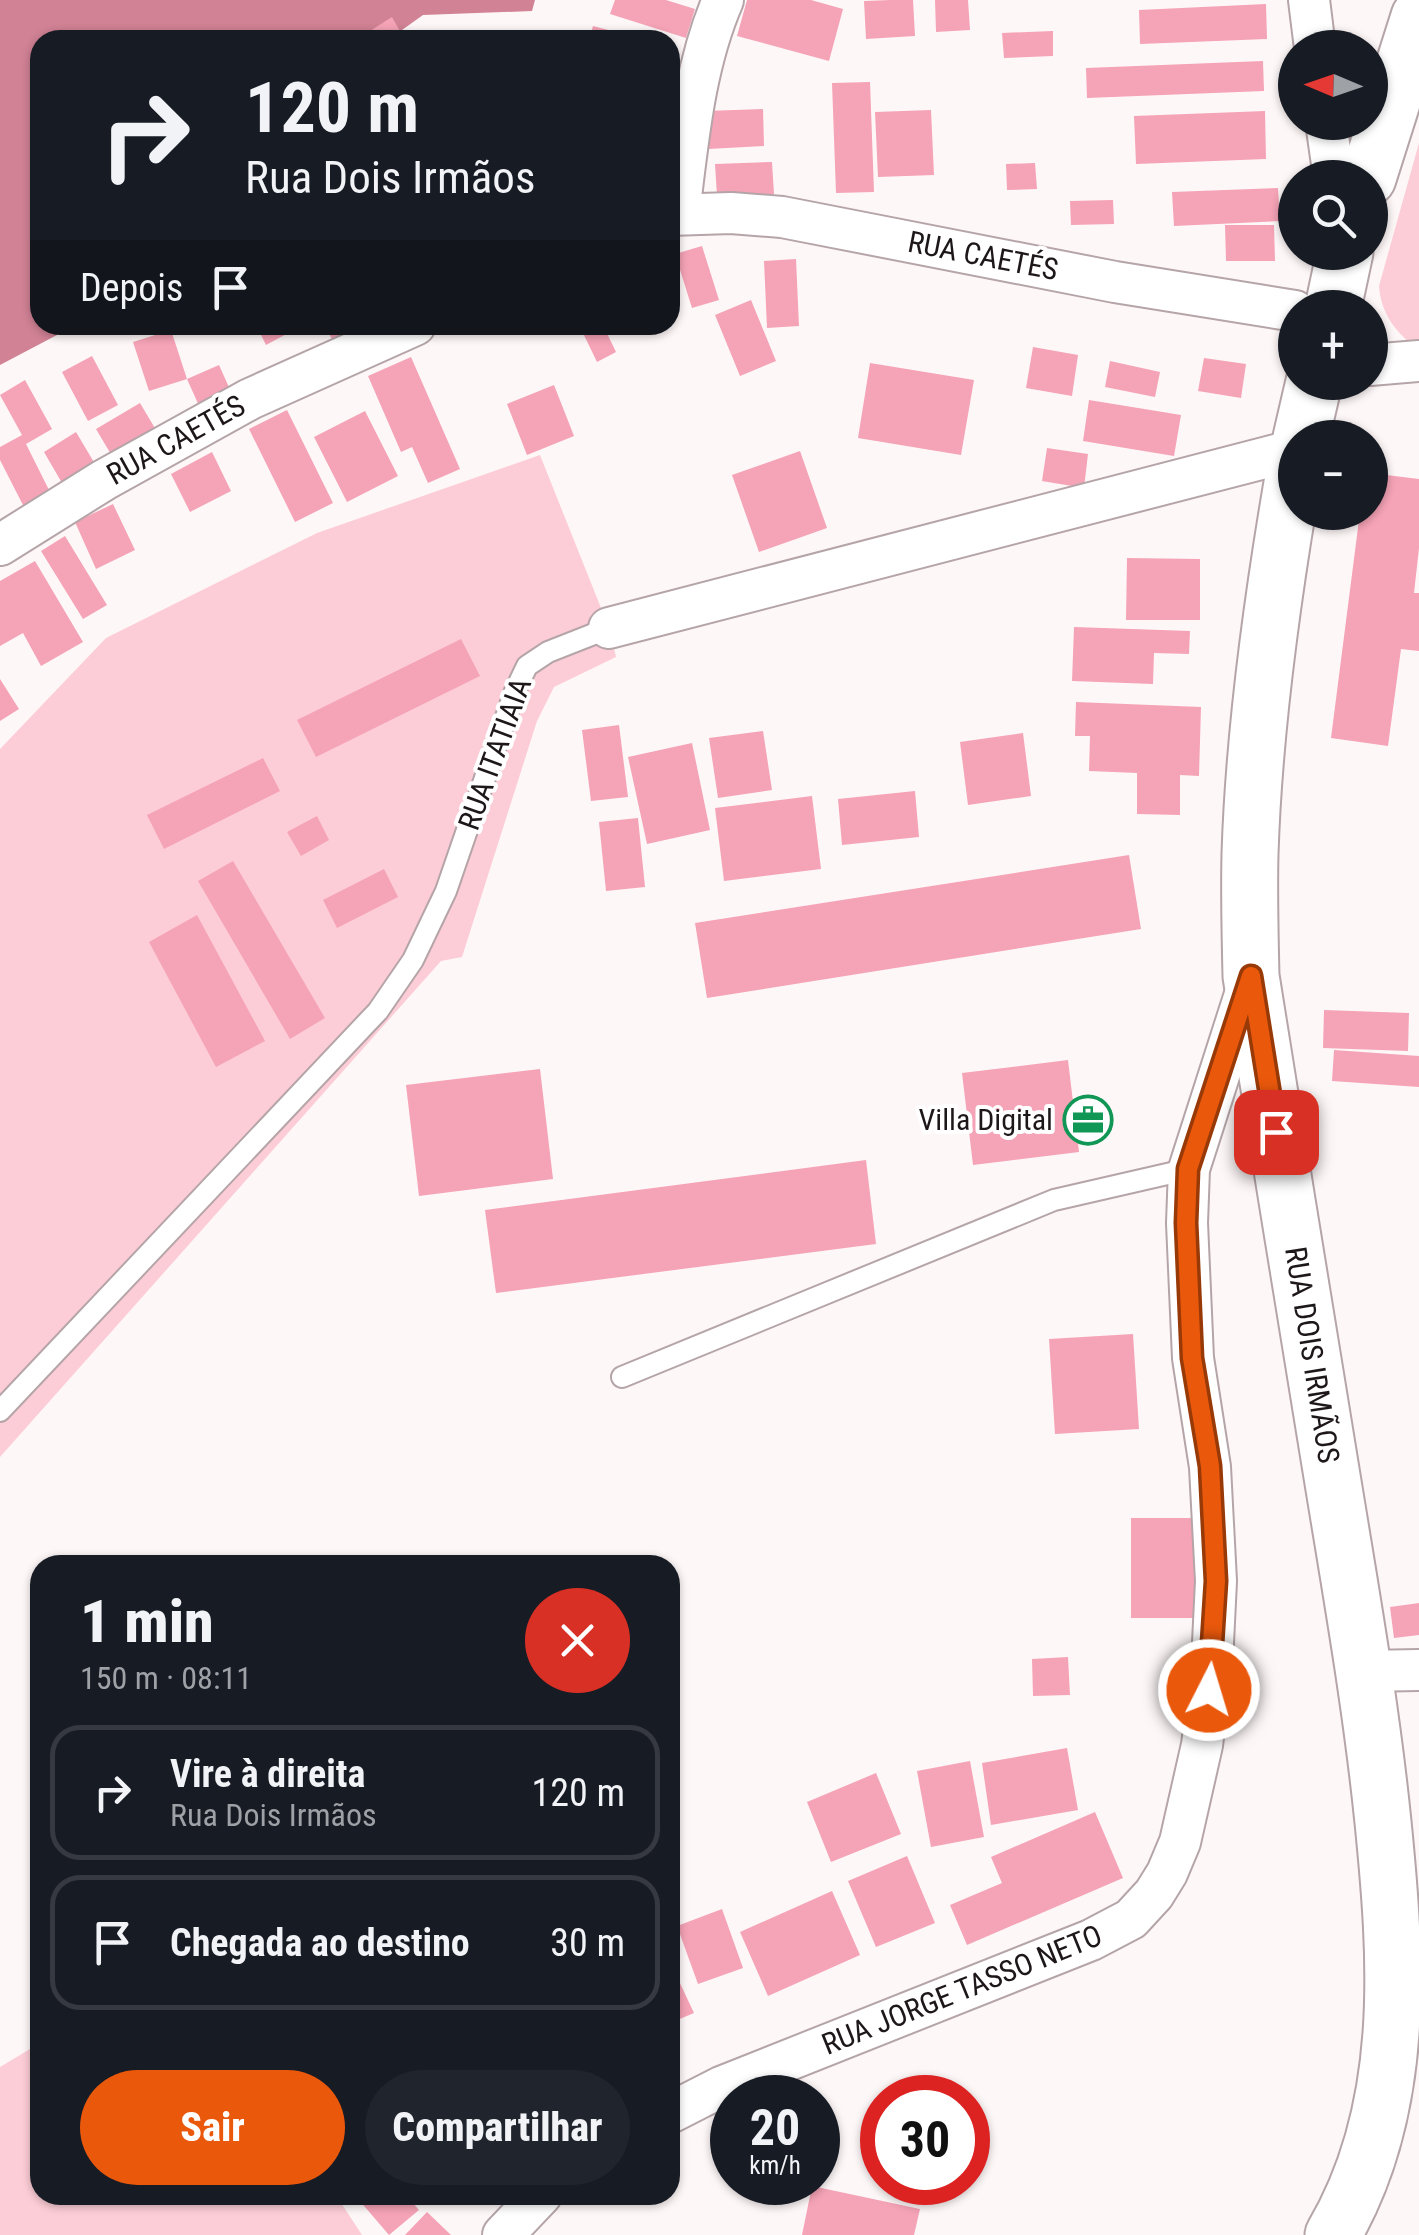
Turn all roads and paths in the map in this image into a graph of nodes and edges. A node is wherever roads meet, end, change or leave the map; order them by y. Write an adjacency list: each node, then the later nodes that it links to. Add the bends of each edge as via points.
1 (723, 0): 6 (street)
2 (1308, 0): 4 (street)
3 (1419, 17): 5 (main road)
4 (1313, 30)
5 (1374, 160)
6 (680, 179)
7 (680, 214): 8 (street, RUA CAETÉS, via 782,217)
8 (1278, 308)
9 (393, 335): 14 (street, RUA CAETÉS, via 250,399)
10 (1419, 360): 11 (street)
11 (1388, 364)
12 (1278, 438): 15 (street, RUA ITATIAIA)
13 (1284, 530): 16 (main road, RUA DOIS IRMÃOS, via 1250,852)
14 (0, 545)
15 (609, 628): 19 (lane, RUA ITATIAIA, via 527,666 446,891 413,960 378,1011)
16 (1251, 976): 17 (street, RUA JORGE TASSO NETO); 21 (main road, RUA DOIS IRMÃOS)
17 (1188, 1169): 18 (lane, via 1054,1200); 22 (street, RUA JORGE TASSO NETO, via 1192,1358 1210,1466 1216,1581 1202,1745 1180,1842 1166,1873 1131,1919 1091,1940)
18 (622, 1377)
19 (0, 1411)
20 (1419, 1670): 21 (street)
21 (1364, 1672): 25 (main road, RUA DOIS IRMÃOS, via 1394,1932 1392,2028 1370,2155)
22 (680, 2108)
23 (531, 2205): 24 (street)
24 (502, 2235)
25 (1333, 2235)

